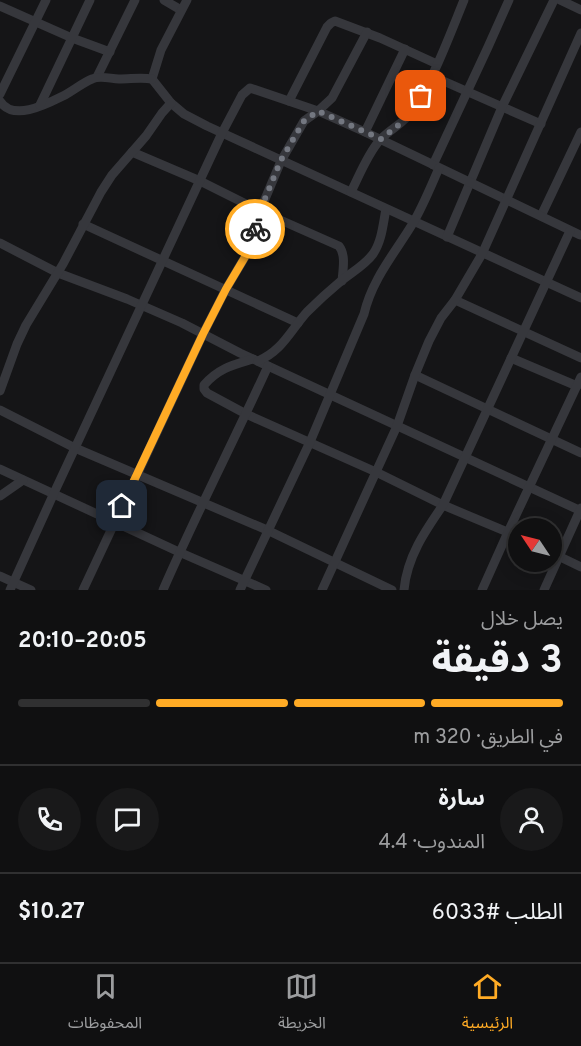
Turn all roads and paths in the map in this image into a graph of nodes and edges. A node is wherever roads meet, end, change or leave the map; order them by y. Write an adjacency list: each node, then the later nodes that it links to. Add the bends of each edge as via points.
1 (45, 0): 13 (street)
2 (90, 0): 16 (street)
3 (135, 0): 18 (street)
4 (164, 0): 11 (street)
5 (187, 0): 11 (street)
6 (464, 0): 19 (street)
7 (508, 0): 23 (street)
8 (554, 0): 29 (street)
9 (560, 0): 12 (street)
10 (0, 6): 13 (street)
11 (181, 10): 22 (street)
12 (581, 10)
13 (35, 22): 16 (street); 24 (street)
14 (367, 32): 17 (street); 26 (street, via 331,22); 30 (street, via 332,98)
15 (581, 33): 31 (street)
16 (72, 38): 18 (street); 28 (street)
17 (405, 49): 19 (street); 32 (street)
18 (110, 52): 21 (street)
19 (437, 64): 20 (street)
20 (432, 76): 23 (street); 35 (street, via 413,111)
21 (97, 77): 22 (street); 28 (street)
22 (152, 79): 27 (street)
23 (467, 92): 29 (street); 38 (street)
24 (0, 94)
25 (0, 101): 28 (street, via 14,111)
26 (289, 101): 30 (street); 34 (street, via 250,88 242,95)
27 (171, 103): 34 (street); 36 (street)
28 (40, 105)
29 (502, 107): 31 (street); 40 (street)
30 (318, 111): 32 (street); 37 (street, via 304,121)
31 (541, 124): 42 (street)
32 (365, 132): 35 (street)
33 (581, 132): 45 (street)
34 (222, 133): 37 (street); 39 (street)
35 (381, 139): 38 (street); 41 (street)
36 (132, 152): 39 (street); 47 (street, via 105,185)
37 (281, 160): 41 (street); 44 (street)
38 (436, 167): 40 (street); 46 (street)
39 (200, 181): 44 (street); 52 (street)
40 (470, 183): 42 (street); 49 (street)
41 (351, 192): 43 (street)
42 (507, 200): 45 (street); 51 (street)
43 (386, 209): 46 (street); 54 (street, via 374,253)
44 (260, 211): 54 (street, via 342,248); 56 (street, via 245,257)
45 (542, 216): 48 (street)
46 (414, 222): 49 (street); 71 (street, via 380,274)
47 (83, 224): 52 (street); 53 (street)
48 (578, 234): 55 (street)
49 (447, 237): 51 (street)
50 (0, 243): 53 (street)
51 (482, 254): 55 (street); 58 (street)
52 (164, 260): 56 (street); 59 (street)
53 (58, 273): 59 (street); 70 (street, via 21,333)
54 (342, 281): 60 (street)
55 (547, 283): 57 (street); 61 (street)
56 (226, 289): 60 (street); 62 (street)
57 (581, 298)
58 (455, 300): 61 (street); 67 (street, via 441,318)
59 (142, 306): 62 (street); 78 (street)
60 (298, 322): 65 (street, via 276,351)
61 (523, 331): 63 (street); 64 (street)
62 (203, 334): 65 (street); 83 (street)
63 (511, 358): 69 (street); 73 (street)
64 (581, 358)
65 (256, 360): 66 (street); 74 (street, via 224,368 204,385 212,398)
66 (268, 366): 71 (street); 74 (street)
67 (414, 375): 73 (street); 75 (street)
68 (581, 377): 69 (street)
69 (577, 386): 76 (street)
70 (0, 391)
71 (330, 395): 75 (street); 77 (street)
72 (0, 410): 78 (street)
73 (487, 410): 76 (street); 80 (street)
74 (246, 414): 77 (street); 88 (street)
75 (397, 426): 80 (street); 82 (street)
76 (551, 439): 79 (street); 85 (street)
77 (310, 442): 82 (street); 93 (street)
78 (75, 448): 83 (street); 86 (street)
79 (581, 453)
80 (466, 458): 85 (street); 89 (street)
81 (0, 469): 84 (street)
82 (376, 472): 89 (street); 98 (street)
83 (136, 474): 88 (street); 92 (street)
84 (23, 480): 86 (street); 87 (street)
85 (529, 488): 90 (street); 91 (street)
86 (54, 493): 92 (street); 103 (street)
87 (0, 496)
88 (202, 502): 93 (street); 96 (street)
89 (443, 505): 94 (street); 111 (street, via 422,534)
90 (581, 510): 95 (street)
91 (515, 518)
92 (115, 522): 96 (street); 105 (street)
93 (267, 530): 98 (street); 102 (street)
94 (508, 532): 112 (street)
95 (562, 544)
96 (179, 552): 102 (street); 106 (street)
97 (562, 558): 99 (street)
98 (335, 561): 109 (street); 110 (street)
99 (581, 567)
100 (550, 572): 113 (street)
101 (0, 576): 103 (street)
102 (244, 580): 107 (street); 108 (street)
103 (12, 586): 104 (street)
104 (30, 590)
105 (83, 590)
106 (163, 590)
107 (240, 590)
108 (266, 590)
109 (322, 590)
110 (392, 590)
111 (404, 590)
112 (482, 590)
113 (543, 590)

